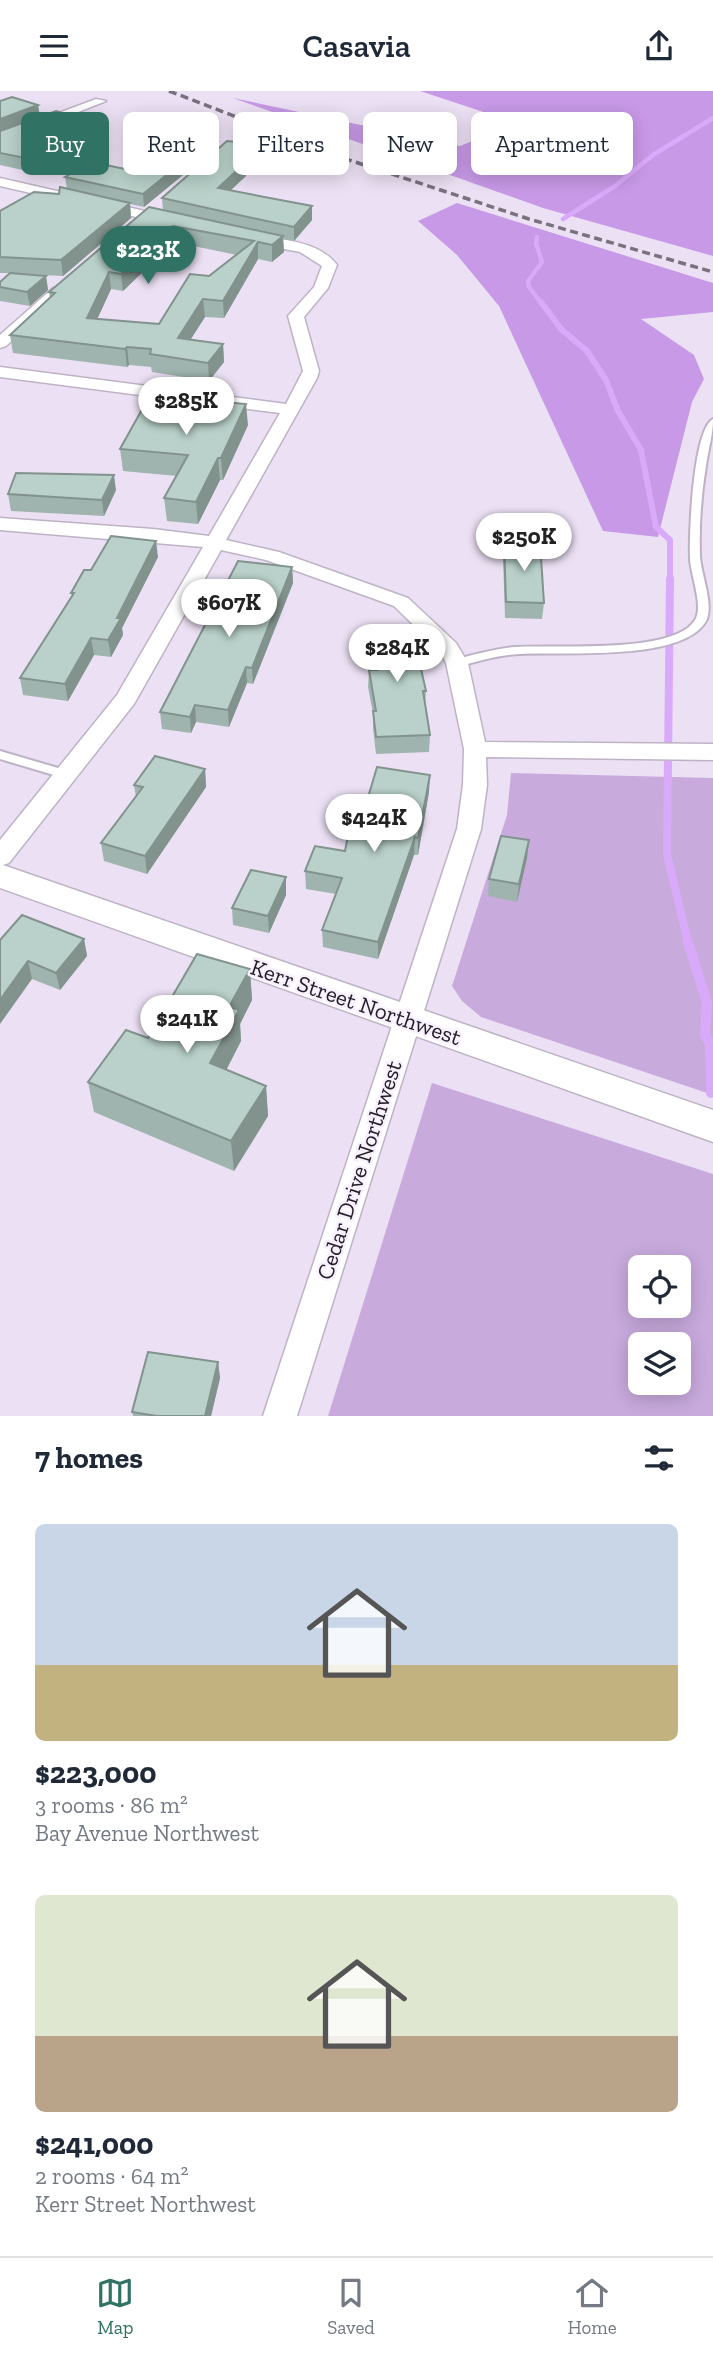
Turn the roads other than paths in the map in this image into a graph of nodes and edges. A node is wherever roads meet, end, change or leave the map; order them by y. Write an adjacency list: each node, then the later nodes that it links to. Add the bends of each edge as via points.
1 (100, 101): 2 (street)
2 (0, 139)
3 (0, 182): 4 (street)
4 (186, 224)
5 (240, 236): 10 (street, via 307,251 330,265 321,288 296,316 311,370)
6 (42, 282): 7 (street)
7 (66, 284): 8 (street)
8 (0, 342)
9 (0, 372): 10 (street)
10 (293, 409): 13 (street)
11 (713, 422): 14 (lane, via 699,480 696,533 703,613 698,626)
12 (0, 524): 13 (street)
13 (216, 543): 16 (street, Cedar Drive Northwest, via 295,563 401,602 449,648); 21 (street, via 126,699)
14 (674, 640): 15 (lane)
15 (628, 647): 16 (lane, via 520,650)
16 (457, 663): 17 (street, Cedar Drive Northwest)
17 (475, 749): 18 (street); 23 (street, Cedar Drive Northwest, via 470,829)
18 (707, 752)
19 (0, 755): 20 (lane)
20 (54, 771)
21 (0, 857)
22 (0, 876): 23 (street, Kerr Street Northwest)
23 (406, 1021): 24 (street, Kerr Street Northwest); 25 (street, Cedar Drive Northwest)
24 (713, 1126)
25 (280, 1416)

